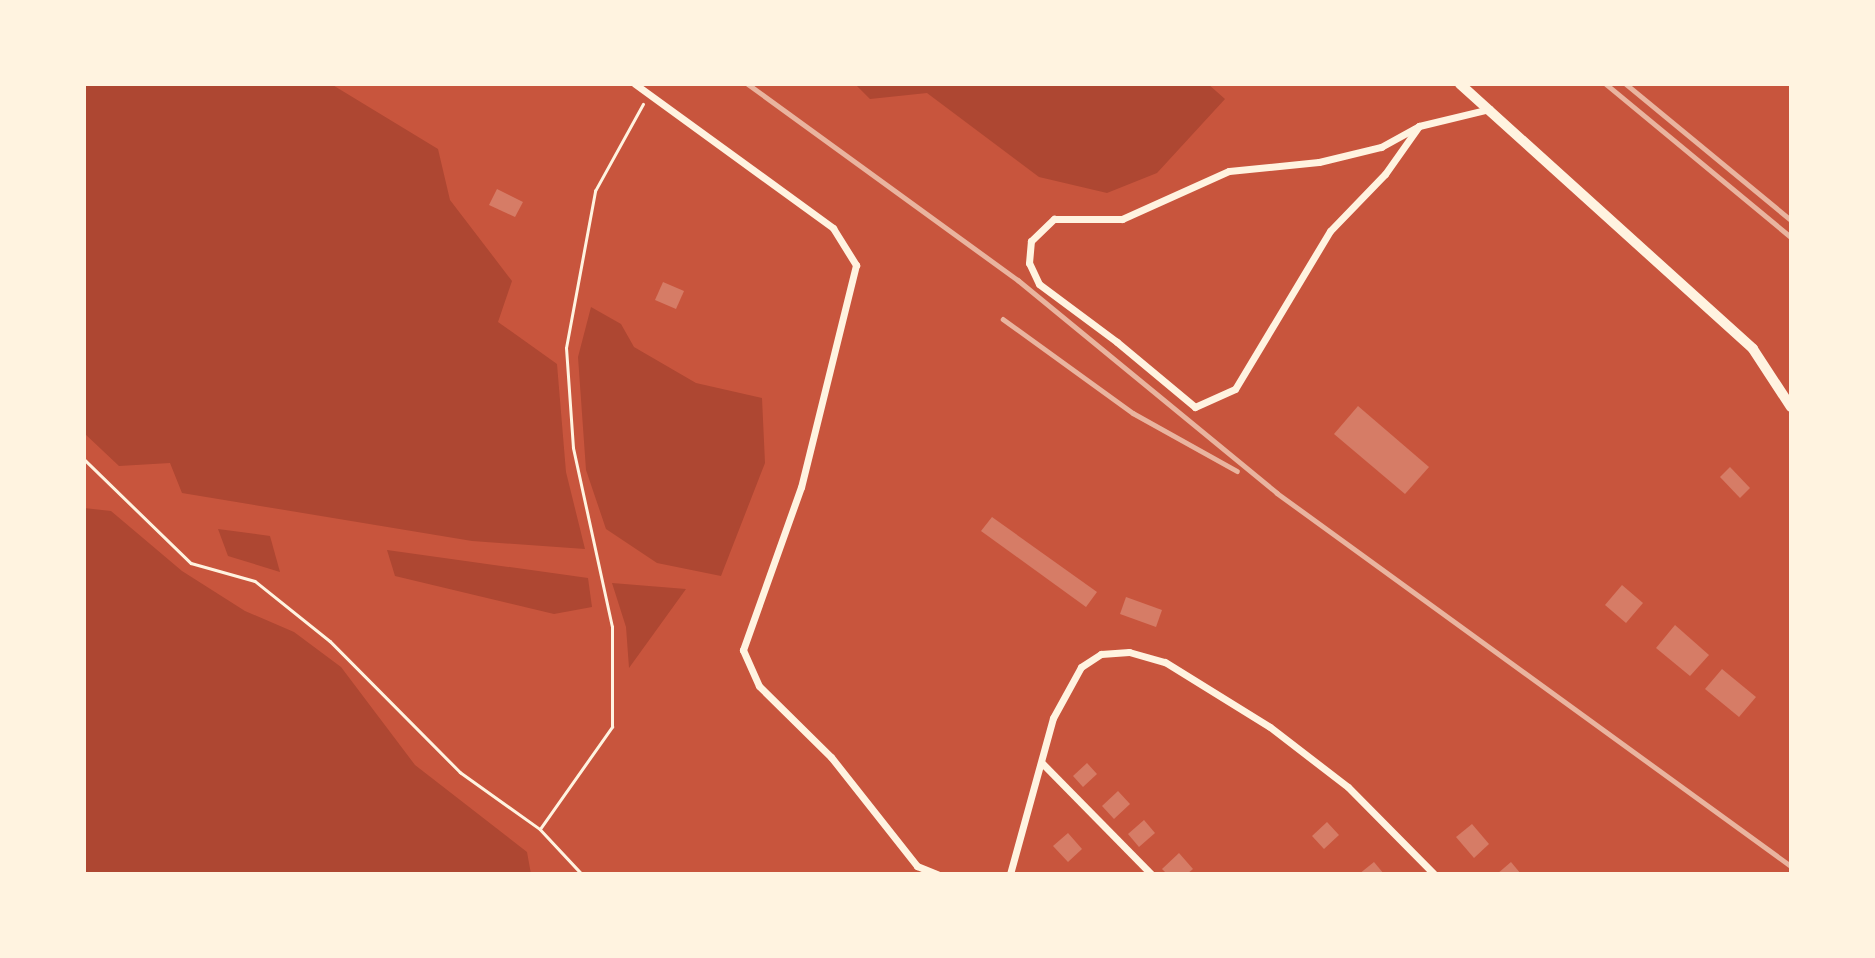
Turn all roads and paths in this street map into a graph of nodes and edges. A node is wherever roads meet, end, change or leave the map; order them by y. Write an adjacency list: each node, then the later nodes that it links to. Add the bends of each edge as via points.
1 (635, 84): 3 (street)
2 (1460, 84): 4 (street)
3 (649, 94): 9 (path, via 595,191 566,348 573,447 612,627 612,727); 11 (street, via 833,228 856,265 801,487 743,650 759,686 831,757 917,866)
4 (1490, 109): 5 (street); 6 (street, via 1753,349)
5 (1419, 126): 5 (street, via 1385,174 1330,231 1235,390 1195,407 1040,284 1028,263 1031,241 1054,219 1122,219 1229,171 1320,162 1381,147)
6 (1791, 407)
7 (84, 459): 9 (path, via 191,564 255,581 330,641 460,772)
8 (1042, 763): 12 (street); 13 (street); 14 (street, via 1053,719 1081,667 1101,654 1129,652 1165,662 1270,727 1348,787)
9 (540, 828): 10 (path)
10 (582, 874)
11 (937, 874)
12 (1010, 874)
13 (1151, 874)
14 (1434, 874)

